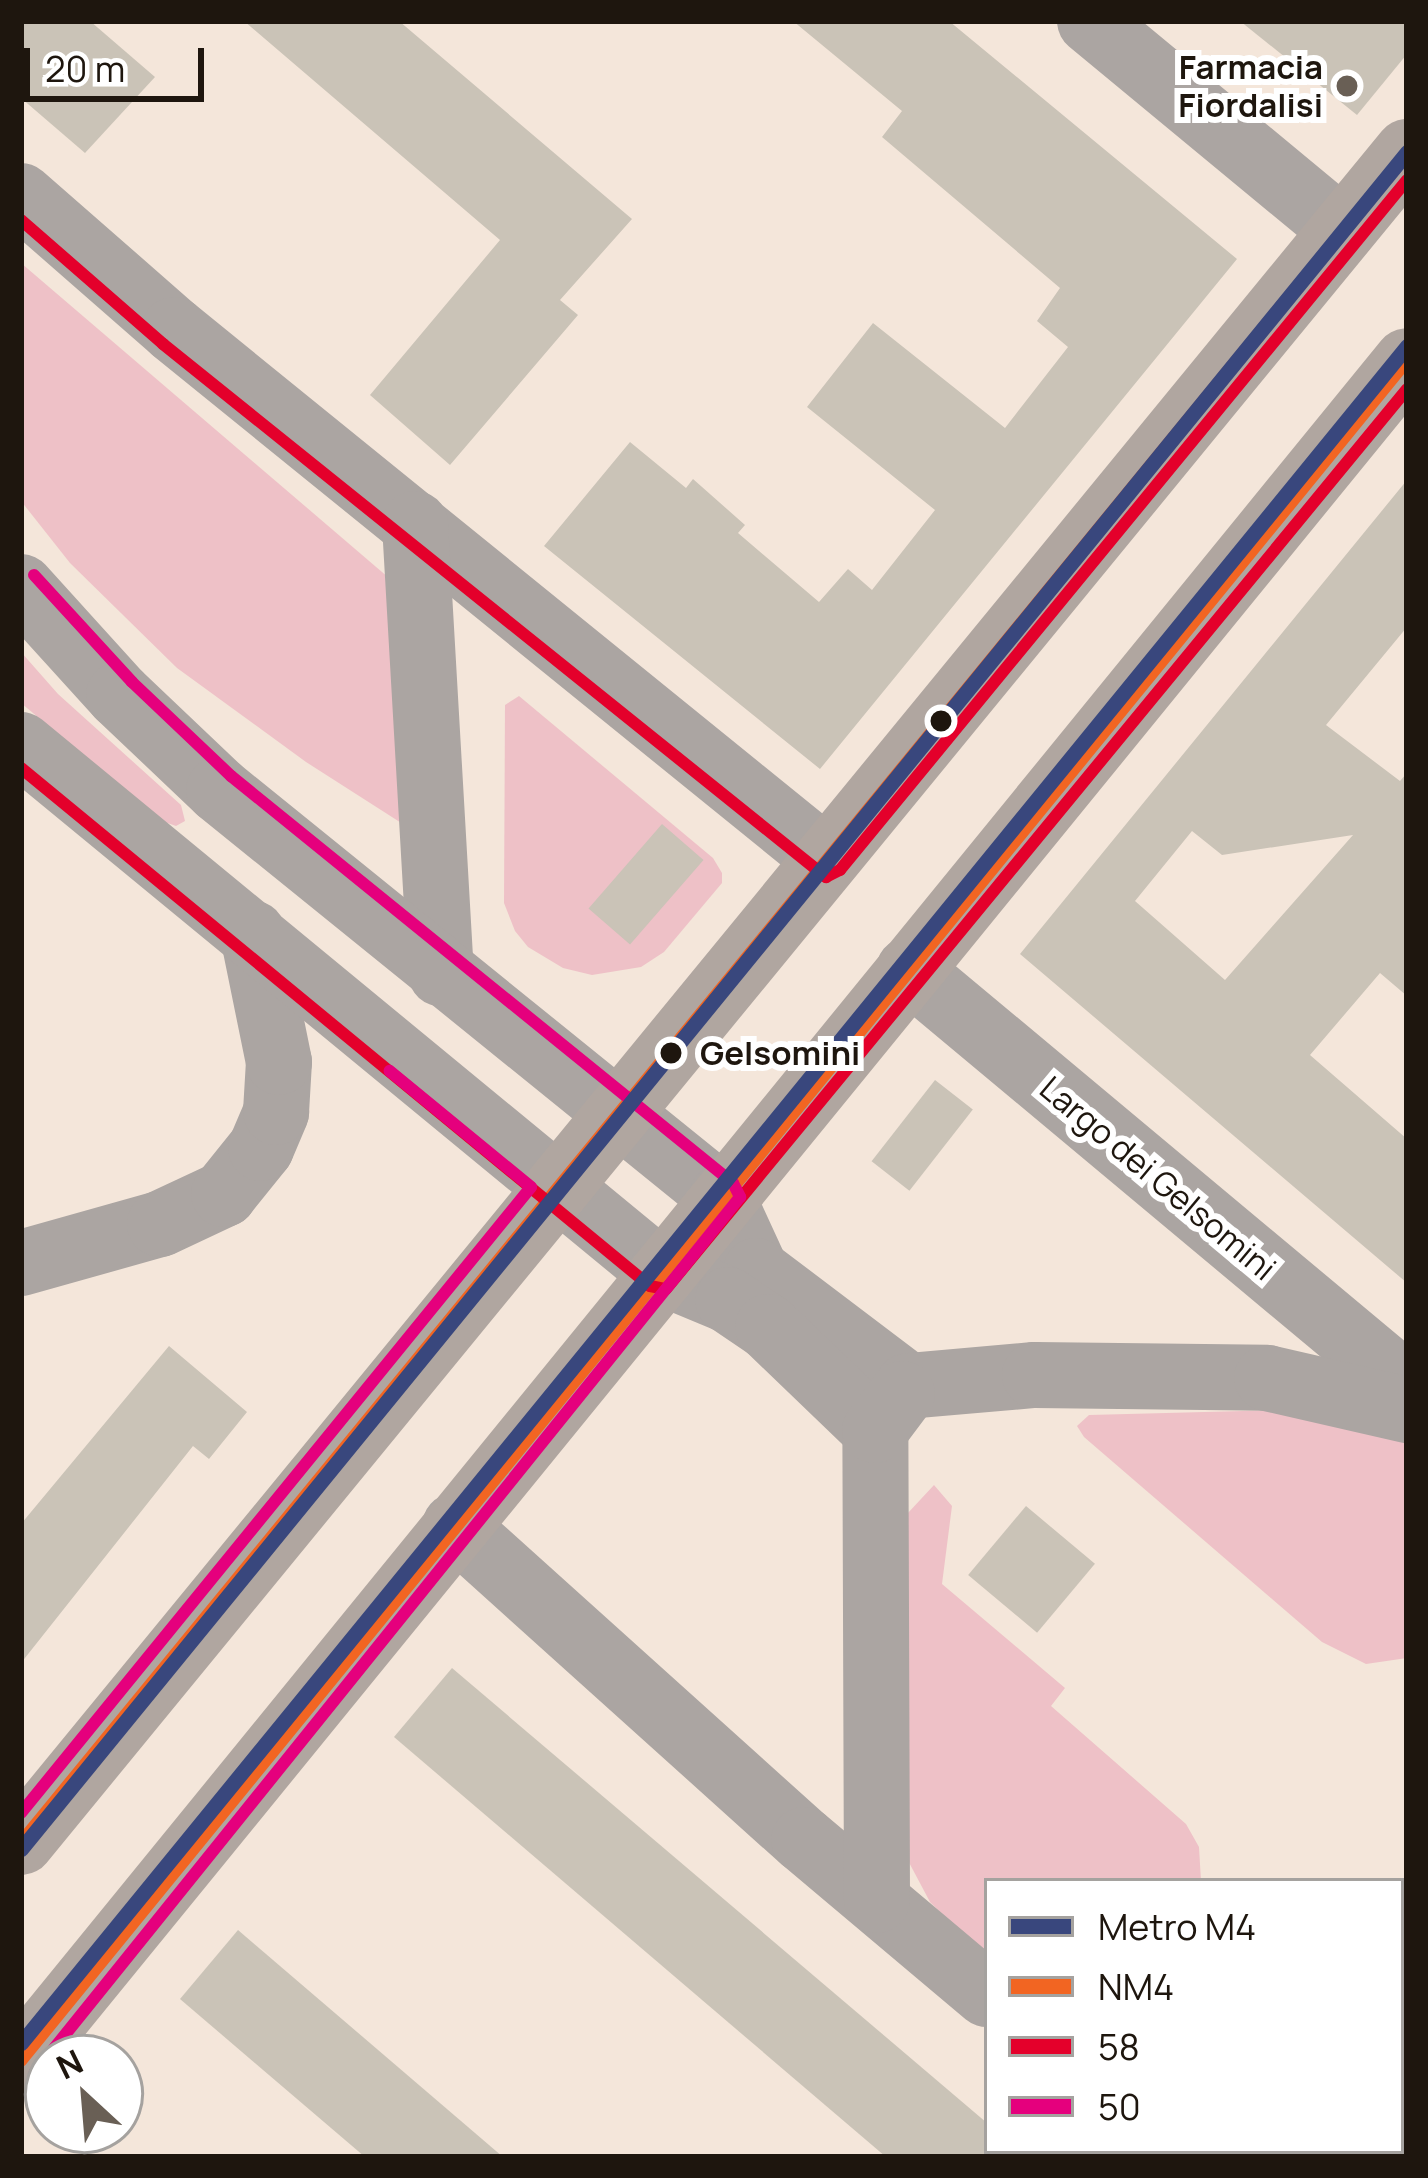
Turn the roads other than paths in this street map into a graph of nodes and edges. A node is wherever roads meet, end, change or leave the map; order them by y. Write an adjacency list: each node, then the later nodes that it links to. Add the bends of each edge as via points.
1 (1090, 21): 4 (street)
2 (1407, 152): 4 (main road)
3 (21, 196): 6 (street)
4 (1343, 230): 11 (main road)
5 (1407, 361): 13 (main road)
6 (415, 524): 11 (street); 14 (street)
7 (21, 587): 9 (street)
8 (21, 745): 10 (street)
9 (219, 790): 10 (street, via 217,810 204,825); 14 (street)
10 (139, 844): 12 (street)
11 (826, 860): 15 (main road)
12 (253, 934): 16 (street); 18 (street, via 279,1062 275,1112 261,1148 224,1194 160,1224)
13 (909, 970): 17 (main road); 20 (street, Largo dei Gelsomini)
14 (441, 973): 15 (street)
15 (616, 1112): 16 (main road); 17 (street)
16 (556, 1184): 19 (street); 24 (main road)
17 (722, 1197): 19 (main road); 21 (street, via 756,1271)
18 (21, 1263)
19 (661, 1272): 21 (street, via 728,1300); 23 (main road)
20 (1407, 1386)
21 (891, 1408): 22 (street, via 1035,1375 1267,1378); 25 (street)
22 (1407, 1410)
23 (455, 1526): 25 (street); 27 (main road)
24 (21, 1842)
25 (877, 1900): 26 (street)
26 (984, 1991)
27 (21, 2061)

